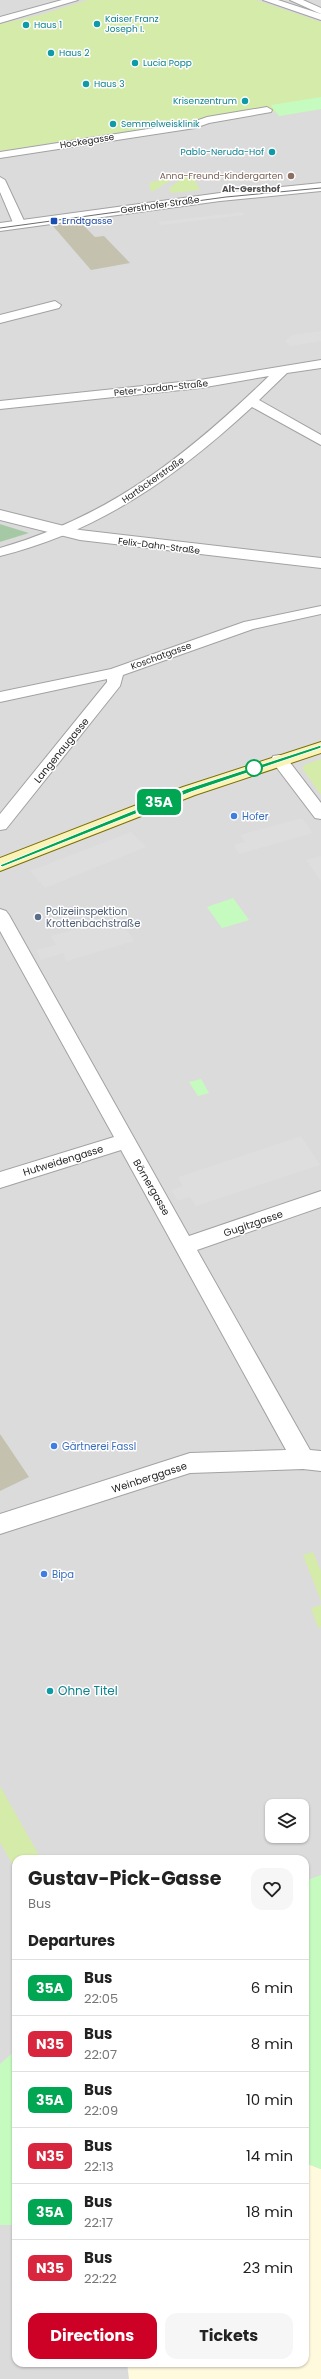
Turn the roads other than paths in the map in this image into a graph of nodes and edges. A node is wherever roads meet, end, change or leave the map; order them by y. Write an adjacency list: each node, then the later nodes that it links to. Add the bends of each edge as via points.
1 (73, 0): 6 (street)
2 (268, 0): 5 (street)
3 (295, 0): 4 (street)
4 (321, 11)
5 (321, 17)
6 (0, 20)
7 (267, 110): 8 (street, Hockegasse, via 207,120 194,125)
8 (0, 155)
9 (0, 180): 11 (street)
10 (321, 187): 11 (street, Gersthofer Straße, via 220,197)
11 (20, 225): 12 (street, Gersthofer Straße)
12 (0, 227)
13 (56, 305): 14 (street)
14 (0, 320)
15 (321, 364): 16 (street, Peter-Jordan-Straße)
16 (282, 371): 17 (street, Hartäckerstraße); 18 (street, Peter-Jordan-Straße, via 200,384)
17 (252, 401): 19 (street); 21 (street, Hartäckerstraße, via 199,448 167,472 90,521)
18 (0, 405)
19 (321, 441)
20 (0, 515): 21 (street, Felix-Dahn-Straße)
21 (64, 532): 22 (street, Hartäckerstraße); 23 (street, Felix-Dahn-Straße, via 161,546)
22 (0, 552)
23 (321, 563)
24 (321, 610): 25 (street, Koschatgasse, via 249,625)
25 (115, 673): 26 (street, Koschatgasse); 30 (street, Langenaugasse, via 115,684)
26 (0, 696)
27 (321, 747): 28 (main road)
28 (279, 760): 29 (street); 31 (main road, via 189,791)
29 (321, 814)
30 (0, 825)
31 (0, 865)
32 (0, 915): 33 (street, Börnergasse)
33 (126, 1141): 34 (street, Hutweidengasse); 36 (street, Börnergasse)
34 (0, 1180)
35 (321, 1199): 36 (street, Gugitzgasse)
36 (185, 1246): 37 (street, Börnergasse)
37 (312, 1460): 38 (street, Weinberggasse, via 190,1463)
38 (0, 1524)

